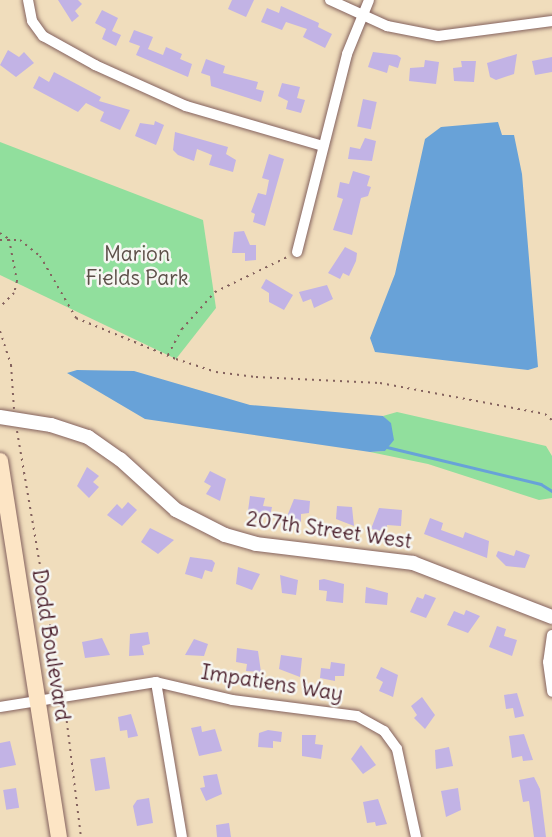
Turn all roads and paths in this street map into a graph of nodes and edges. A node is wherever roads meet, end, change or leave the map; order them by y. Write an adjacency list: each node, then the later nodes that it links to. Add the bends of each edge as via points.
1 (28, 0): 6 (street, via 43,36 95,65 186,106)
2 (330, 0): 4 (street)
3 (369, 0): 4 (street)
4 (362, 15): 5 (street, via 412,33 438,36); 6 (street)
5 (552, 21)
6 (323, 146): 10 (street)
7 (0, 233): 8 (path)
8 (9, 239): 9 (path); 11 (path, via 16,288); 13 (path, via 20,240 40,256 76,318)
9 (0, 240)
10 (297, 252): 13 (path, via 215,292 182,329)
11 (0, 307)
12 (0, 331): 15 (path, via 10,365)
13 (168, 356): 16 (path, via 216,372 380,383 545,414)
14 (0, 417): 15 (street, 207th Street West)
15 (15, 419): 18 (street, 207th Street West, via 65,428 99,443 176,510 225,535 256,544 413,563); 22 (path)
16 (552, 420)
17 (0, 461): 23 (main road, Dodd Boulevard)
18 (552, 617)
19 (552, 635): 21 (street, via 548,662)
20 (156, 682): 22 (street, Impatiens Way); 27 (street); 28 (street, Impatiens Way, via 232,700 346,714 376,725 401,758)
21 (552, 692)
22 (63, 696): 23 (street, Impatiens Way); 26 (path)
23 (39, 700): 24 (street, Impatiens Way); 25 (main road, Dodd Boulevard)
24 (0, 707)
25 (59, 837)
26 (80, 837)
27 (182, 837)
28 (416, 837)

